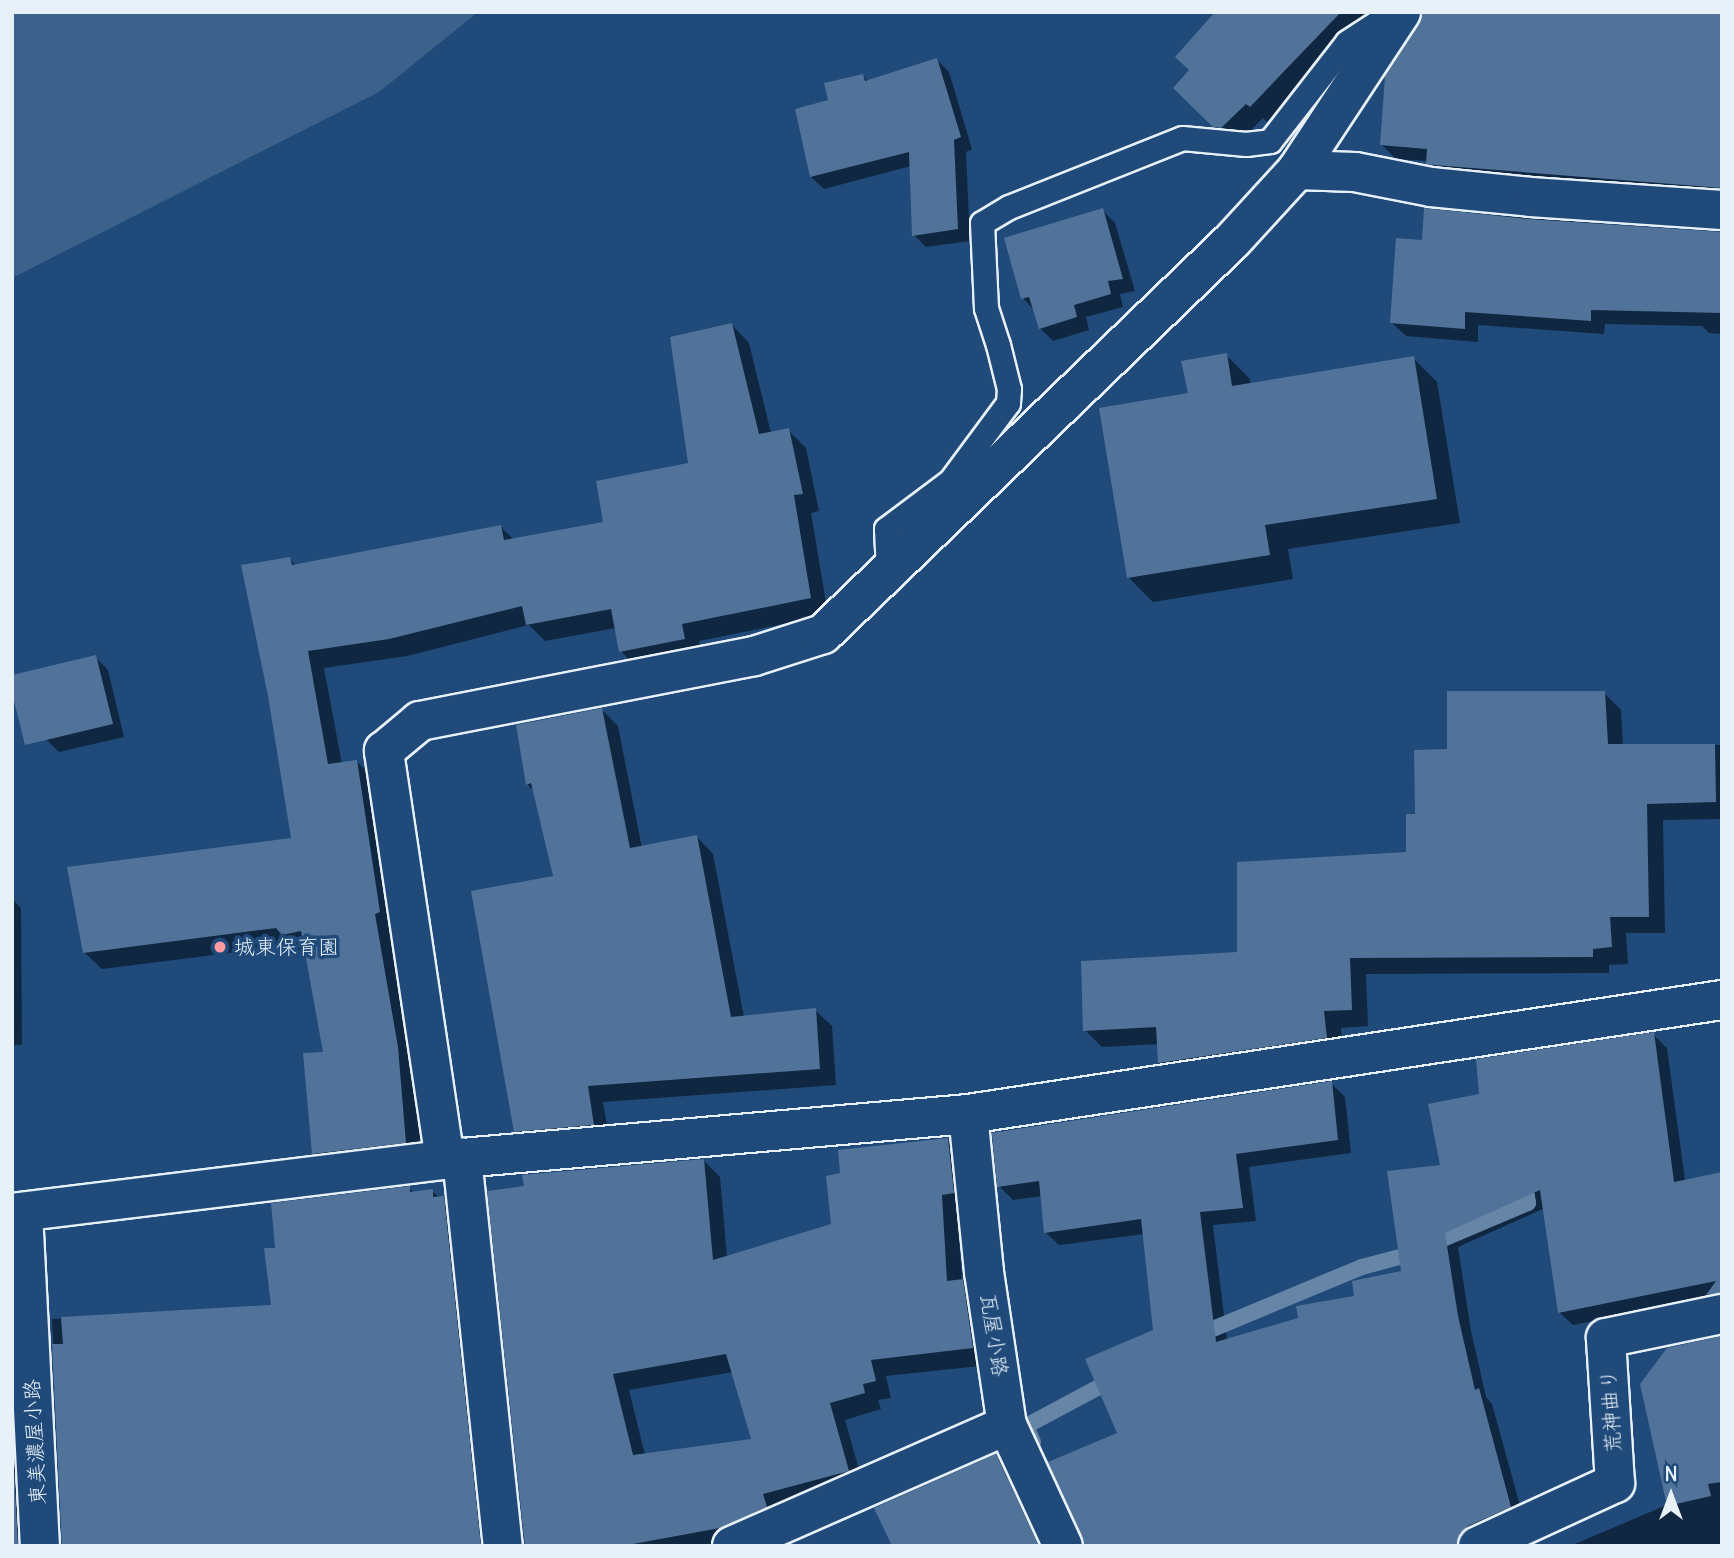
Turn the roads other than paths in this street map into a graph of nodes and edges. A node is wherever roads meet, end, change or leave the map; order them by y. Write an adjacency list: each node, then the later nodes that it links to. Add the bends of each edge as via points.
1 (1394, 12): 5 (lane, via 1347,42 1270,141 1245,145 1182,138 1009,207 982,223 986,308 999,345 1008,403 950,481 886,528)
2 (1401, 12): 3 (street)
3 (1297, 170): 4 (street, via 1355,172 1431,187 1531,197); 5 (street, via 1232,240)
4 (1722, 210)
5 (888, 571): 8 (street, via 823,634 754,656 420,722 384,751)
6 (1722, 1000): 7 (street)
7 (968, 1114): 8 (street); 11 (street, 瓦屋小路, via 984,1272)
8 (454, 1159): 9 (street); 13 (street)
9 (18, 1213): 12 (street, 東美濃屋小路)
10 (1722, 1314): 16 (street, 荒神曲り, via 1606,1338 1615,1483)
11 (1007, 1425): 14 (street); 15 (street, 瓦屋小路)
12 (40, 1546)
13 (503, 1546)
14 (732, 1546)
15 (1063, 1546)
16 (1478, 1546)

